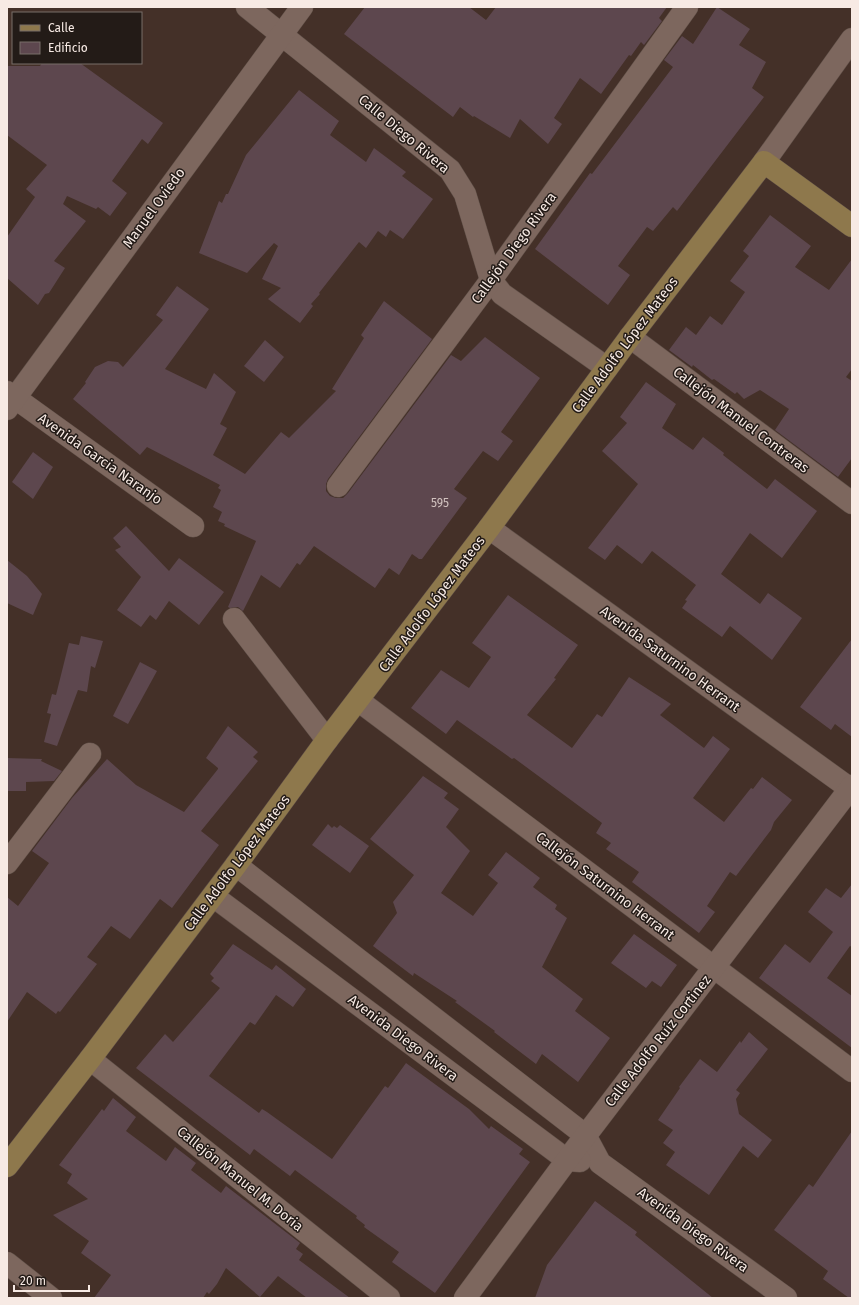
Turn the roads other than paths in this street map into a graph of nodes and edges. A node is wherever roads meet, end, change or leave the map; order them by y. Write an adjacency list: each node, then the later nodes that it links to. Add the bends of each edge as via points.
1 (247, 7): 4 (street, Calle Diego Rivera)
2 (302, 7): 4 (street, Manuel Oviedo)
3 (687, 7): 8 (street, Callejón Diego Rivera)
4 (282, 34): 8 (street, Calle Diego Rivera, via 450,170 465,194); 11 (street, Manuel Oviedo)
5 (852, 39): 6 (street, Calle Adolfo López Mateos)
6 (764, 162): 7 (main road); 9 (main road, Calle Adolfo López Mateos)
7 (852, 226)
8 (491, 280): 10 (street, Calle Diego Rivera, via 502,294); 12 (street, Callejón Diego Rivera)
9 (630, 338): 10 (main road, Calle Adolfo López Mateos); 13 (street, Callejón Manuel Contreras)
10 (607, 368): 15 (main road, Calle Adolfo López Mateos)
11 (10, 400): 14 (street, Avenida Garcia Naranjo)
12 (338, 486)
13 (852, 503)
14 (193, 526)
15 (489, 528): 17 (main road, Calle Adolfo López Mateos); 20 (street, Avenida Saturnino Herrant)
16 (234, 619): 18 (street)
17 (358, 701): 18 (main road, Calle Adolfo López Mateos); 24 (street, Callejón Saturnino Herrant)
18 (327, 740): 22 (main road, Calle Adolfo López Mateos)
19 (90, 754): 21 (street)
20 (851, 788): 24 (street, Calle Adolfo Ruíz Cortinez)
21 (7, 864)
22 (236, 865): 23 (main road, Calle Adolfo López Mateos); 27 (street, Avenida Diego Rivera)
23 (213, 896): 25 (main road, Calle Adolfo López Mateos); 28 (street, Avenida Diego Rivera)
24 (714, 968): 26 (street, Callejón Saturnino Herrant); 27 (street, Calle Adolfo Ruíz Cortinez)
25 (90, 1059): 30 (main road, Calle Adolfo López Mateos); 33 (street, Callejón Manuel M. Doria)
26 (852, 1071)
27 (586, 1135): 28 (street, Calle Adolfo Ruíz Cortinez); 29 (street, Avenida Diego Rivera)
28 (567, 1160): 29 (street); 34 (street, Calle Adolfo Ruíz Cortinez)
29 (600, 1163): 35 (street, Avenida Diego Rivera)
30 (7, 1166)
31 (7, 1263): 32 (street)
32 (51, 1298)
33 (389, 1298)
34 (465, 1298)
35 (786, 1298)

